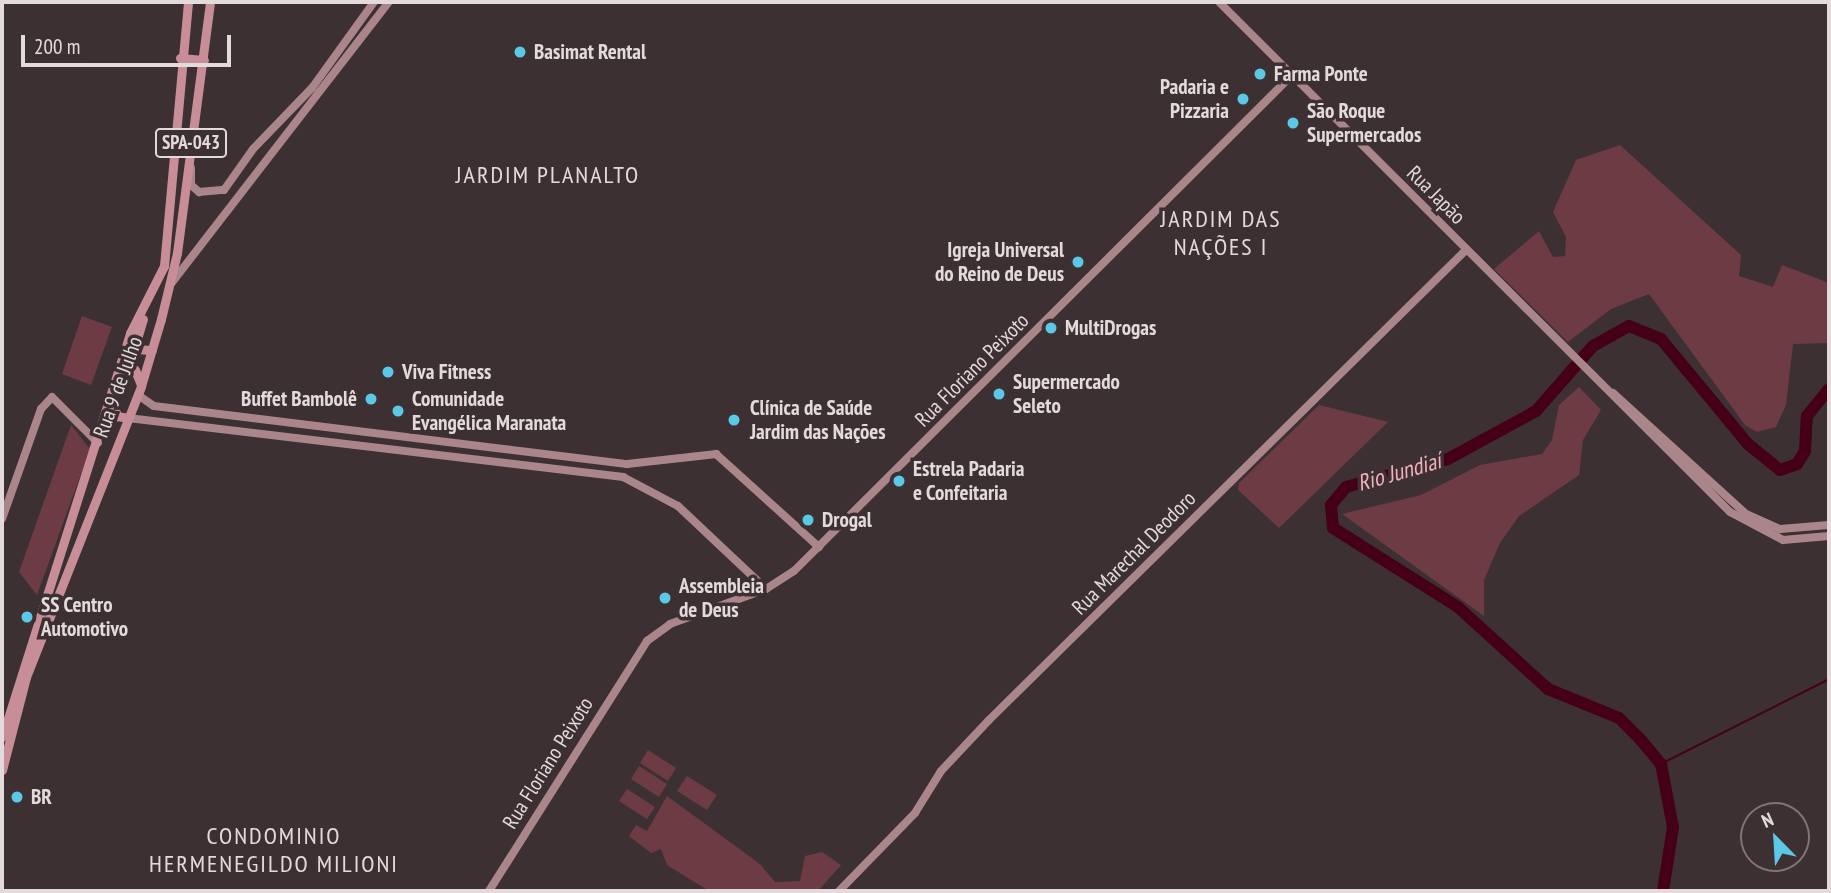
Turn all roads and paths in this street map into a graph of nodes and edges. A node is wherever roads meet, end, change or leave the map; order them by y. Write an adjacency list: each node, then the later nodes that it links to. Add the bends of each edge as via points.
1 (188, 2): 6 (main road, Rua 9 de Julho / SPA-043)
2 (210, 2): 7 (main road, Rua 9 de Julho / SPA-043)
3 (374, 2): 9 (street, via 312,88 219,194 204,195 191,186)
4 (389, 2): 12 (street)
5 (1219, 2): 8 (street, Rua Japão)
6 (180, 58): 7 (main road); 11 (main road, Rua 9 de Julho / SPA-043, via 180,118)
7 (204, 60): 9 (main road, Rua 9 de Julho / SPA-043)
8 (1292, 75): 10 (street, Rua Japão); 33 (street, Rua Floriano Peixoto)
9 (191, 139): 12 (main road, Rua 9 de Julho / SPA-043)
10 (1466, 250): 15 (street, Rua Japão); 38 (street, Rua Marechal Deodoro, via 989,720 941,771 915,813)
11 (164, 266): 13 (main road, via 134,345 140,354); 14 (main road, Rua 9 de Julho, via 130,333)
12 (170, 285): 13 (main road, Rua 9 de Julho)
13 (152, 350): 16 (main road, Rua 9 de Julho)
14 (117, 379): 16 (main road, via 135,370); 17 (main road, Rua 9 de Julho)
15 (1597, 382): 31 (street, Rua Japão, via 1746,514 1780,529); 32 (street, Rua Japão, via 1740,520 1783,540)
16 (140, 391): 18 (main road, Rua 9 de Julho); 19 (street, via 154,406)
17 (112, 394): 18 (main road, via 117,416); 21 (main road, Rua 9 de Julho)
18 (128, 418): 20 (street); 29 (main road, Rua 9 de Julho)
19 (330, 428): 20 (street, via 327,436); 22 (street)
20 (274, 433): 23 (street)
21 (98, 443): 28 (main road, Rua 9 de Julho); 30 (street, via 57,398 41,409)
22 (451, 443): 23 (street, via 443,450); 24 (street)
23 (368, 445): 26 (street)
24 (486, 447): 25 (street); 26 (street, via 489,455)
25 (514, 450): 27 (street, via 505,452); 33 (street, via 642,465 690,456 729,461)
26 (481, 458): 27 (street)
27 (509, 461): 34 (street, via 623,477 678,506)
28 (90, 466): 29 (main road, via 83,498); 35 (main road, Rua 9 de Julho)
29 (88, 509): 36 (main road, Rua 9 de Julho, via 26,677)
30 (2, 519)
31 (1829, 525)
32 (1829, 536)
33 (819, 547): 34 (street, Rua Floriano Peixoto)
34 (766, 589): 37 (street, Rua Floriano Peixoto, via 662,628 636,655)
35 (2, 737)
36 (2, 770)
37 (489, 891)
38 (839, 891)

